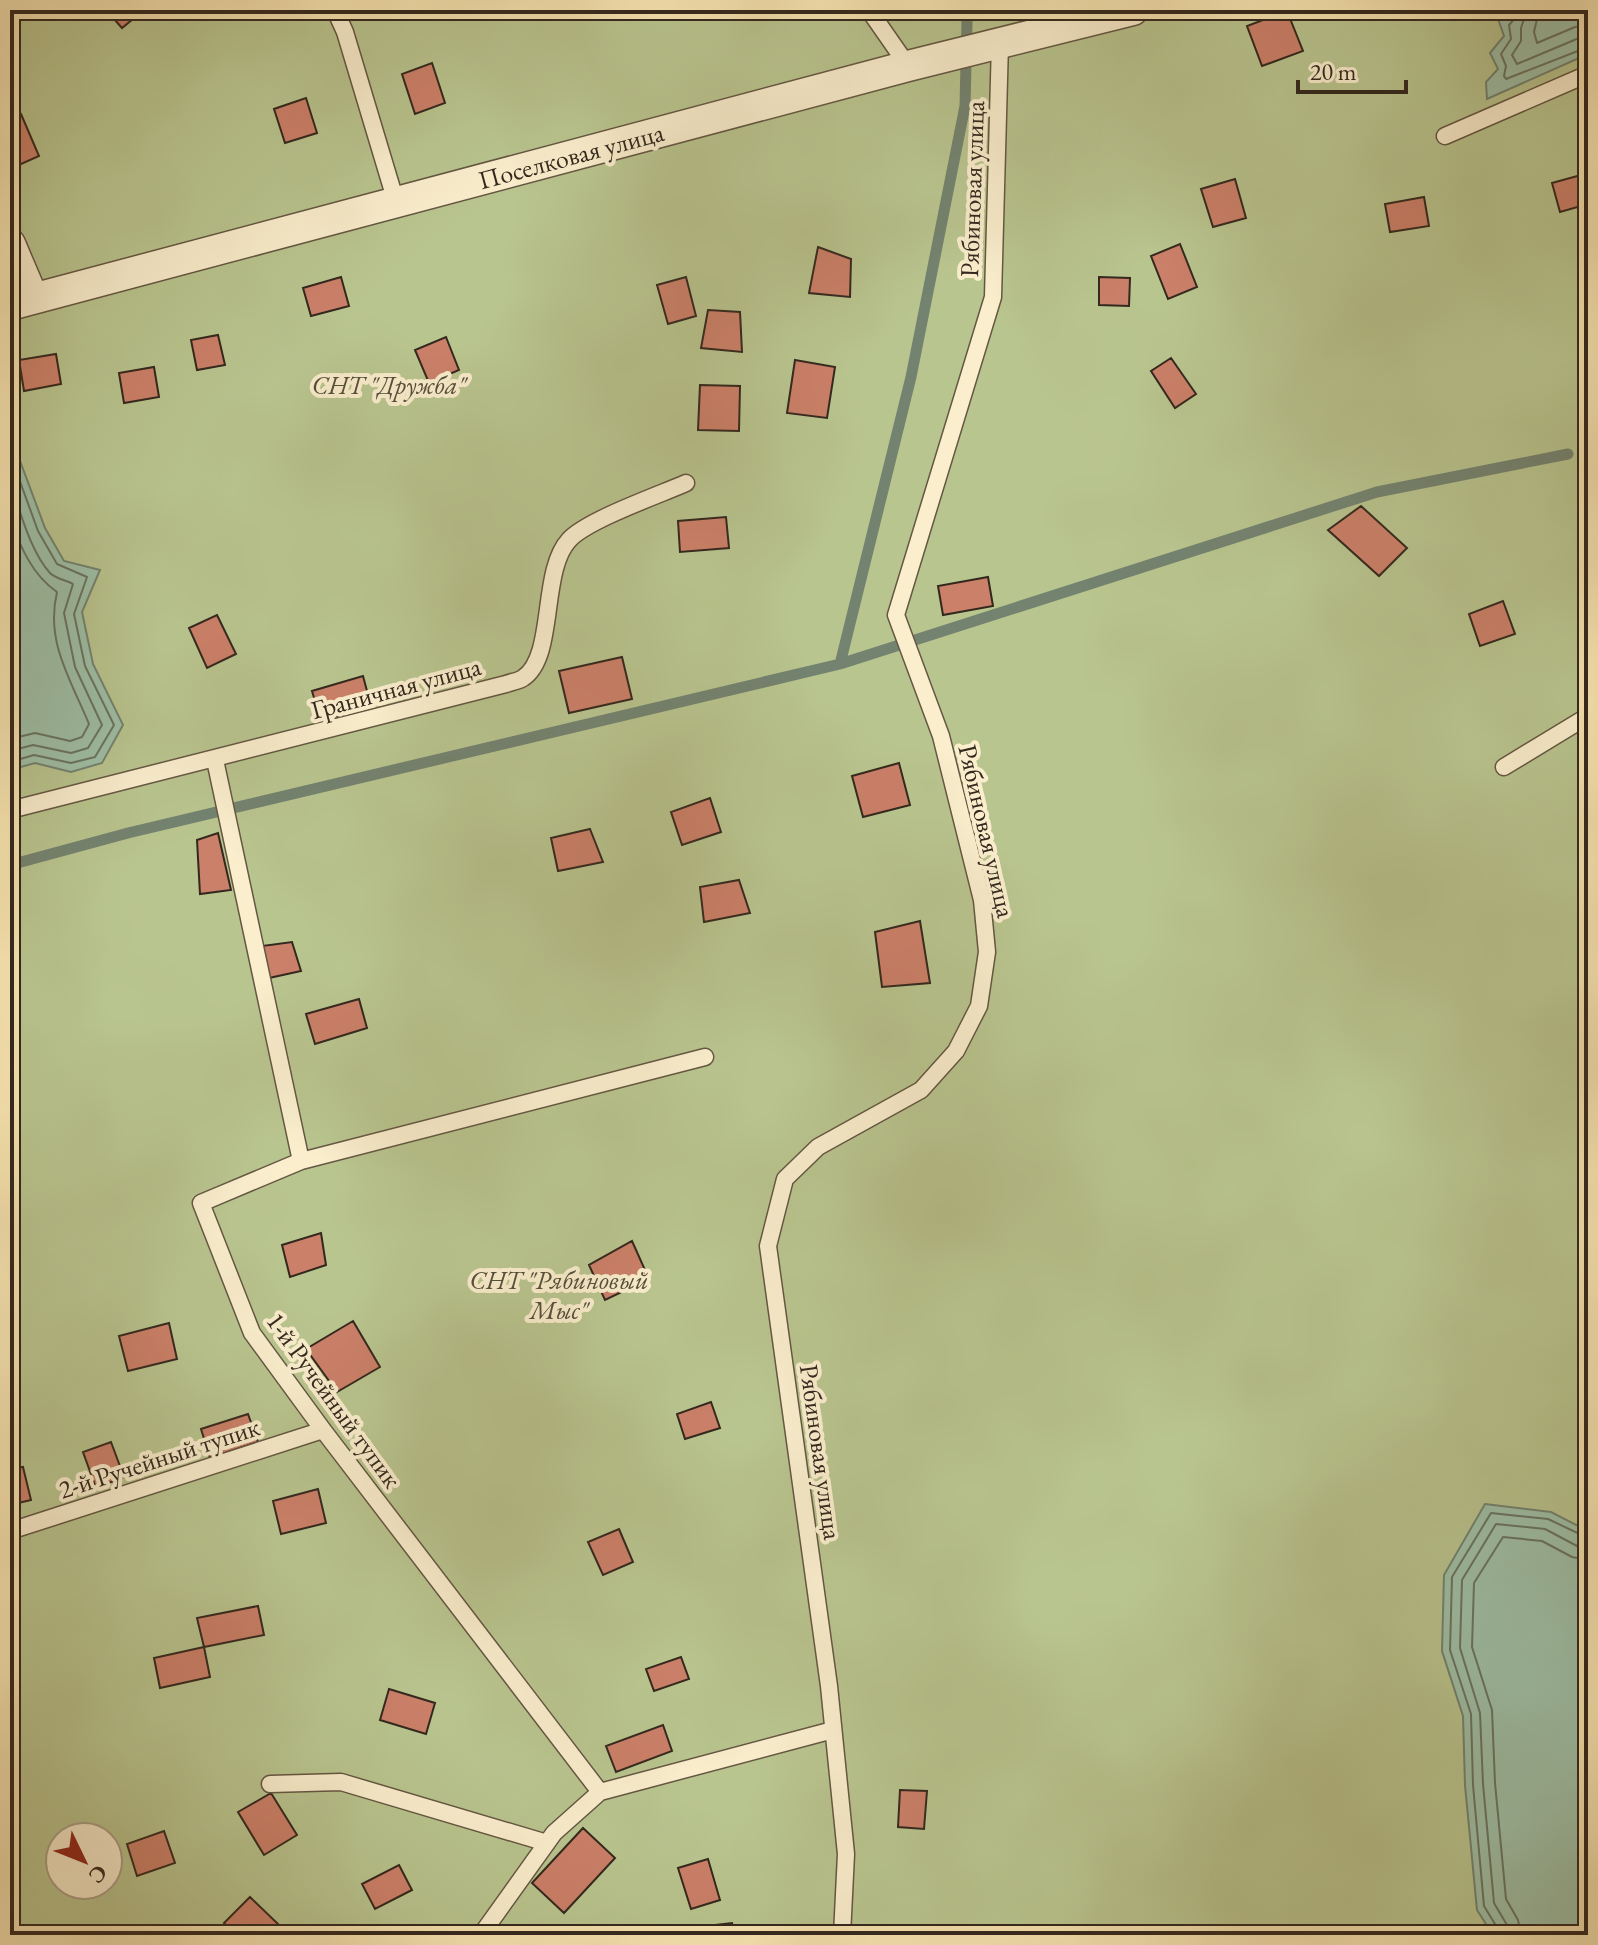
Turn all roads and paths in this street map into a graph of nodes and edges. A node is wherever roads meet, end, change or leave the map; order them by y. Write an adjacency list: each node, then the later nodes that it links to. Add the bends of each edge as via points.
1 (335, 10): 8 (lane)
2 (869, 10): 5 (lane)
3 (1133, 10): 4 (street, Поселковая улица)
4 (1000, 43): 5 (street, Поселковая улица); 20 (lane, Рябиновая улица, via 993,297 896,615 941,736 982,900 987,952 979,1006 956,1051 921,1090 818,1147 785,1179 768,1246)
5 (908, 66): 8 (street, Поселковая улица)
6 (1588, 74): 7 (lane)
7 (1445, 136)
8 (396, 202): 10 (street, Поселковая улица)
9 (10, 244): 10 (street)
10 (22, 302)
11 (686, 483): 13 (lane, Граничная улица, via 569,540 557,558 538,659 525,677)
12 (1588, 716): 14 (lane)
13 (215, 760): 15 (lane, Граничная улица); 17 (lane)
14 (1504, 767)
15 (10, 810)
16 (705, 1057): 17 (lane)
17 (301, 1161): 18 (lane, 1-й Ручейный тупик, via 201,1203 252,1333)
18 (323, 1430): 19 (lane, 2-й Ручейный тупик); 22 (lane, 1-й Ручейный тупик)
19 (10, 1531)
20 (833, 1730): 22 (lane); 25 (lane, Рябиновая улица, via 846,1854)
21 (270, 1784): 23 (lane, via 341,1782)
22 (600, 1792): 23 (lane)
23 (547, 1843): 24 (lane)
24 (481, 1935)
25 (842, 1935)

